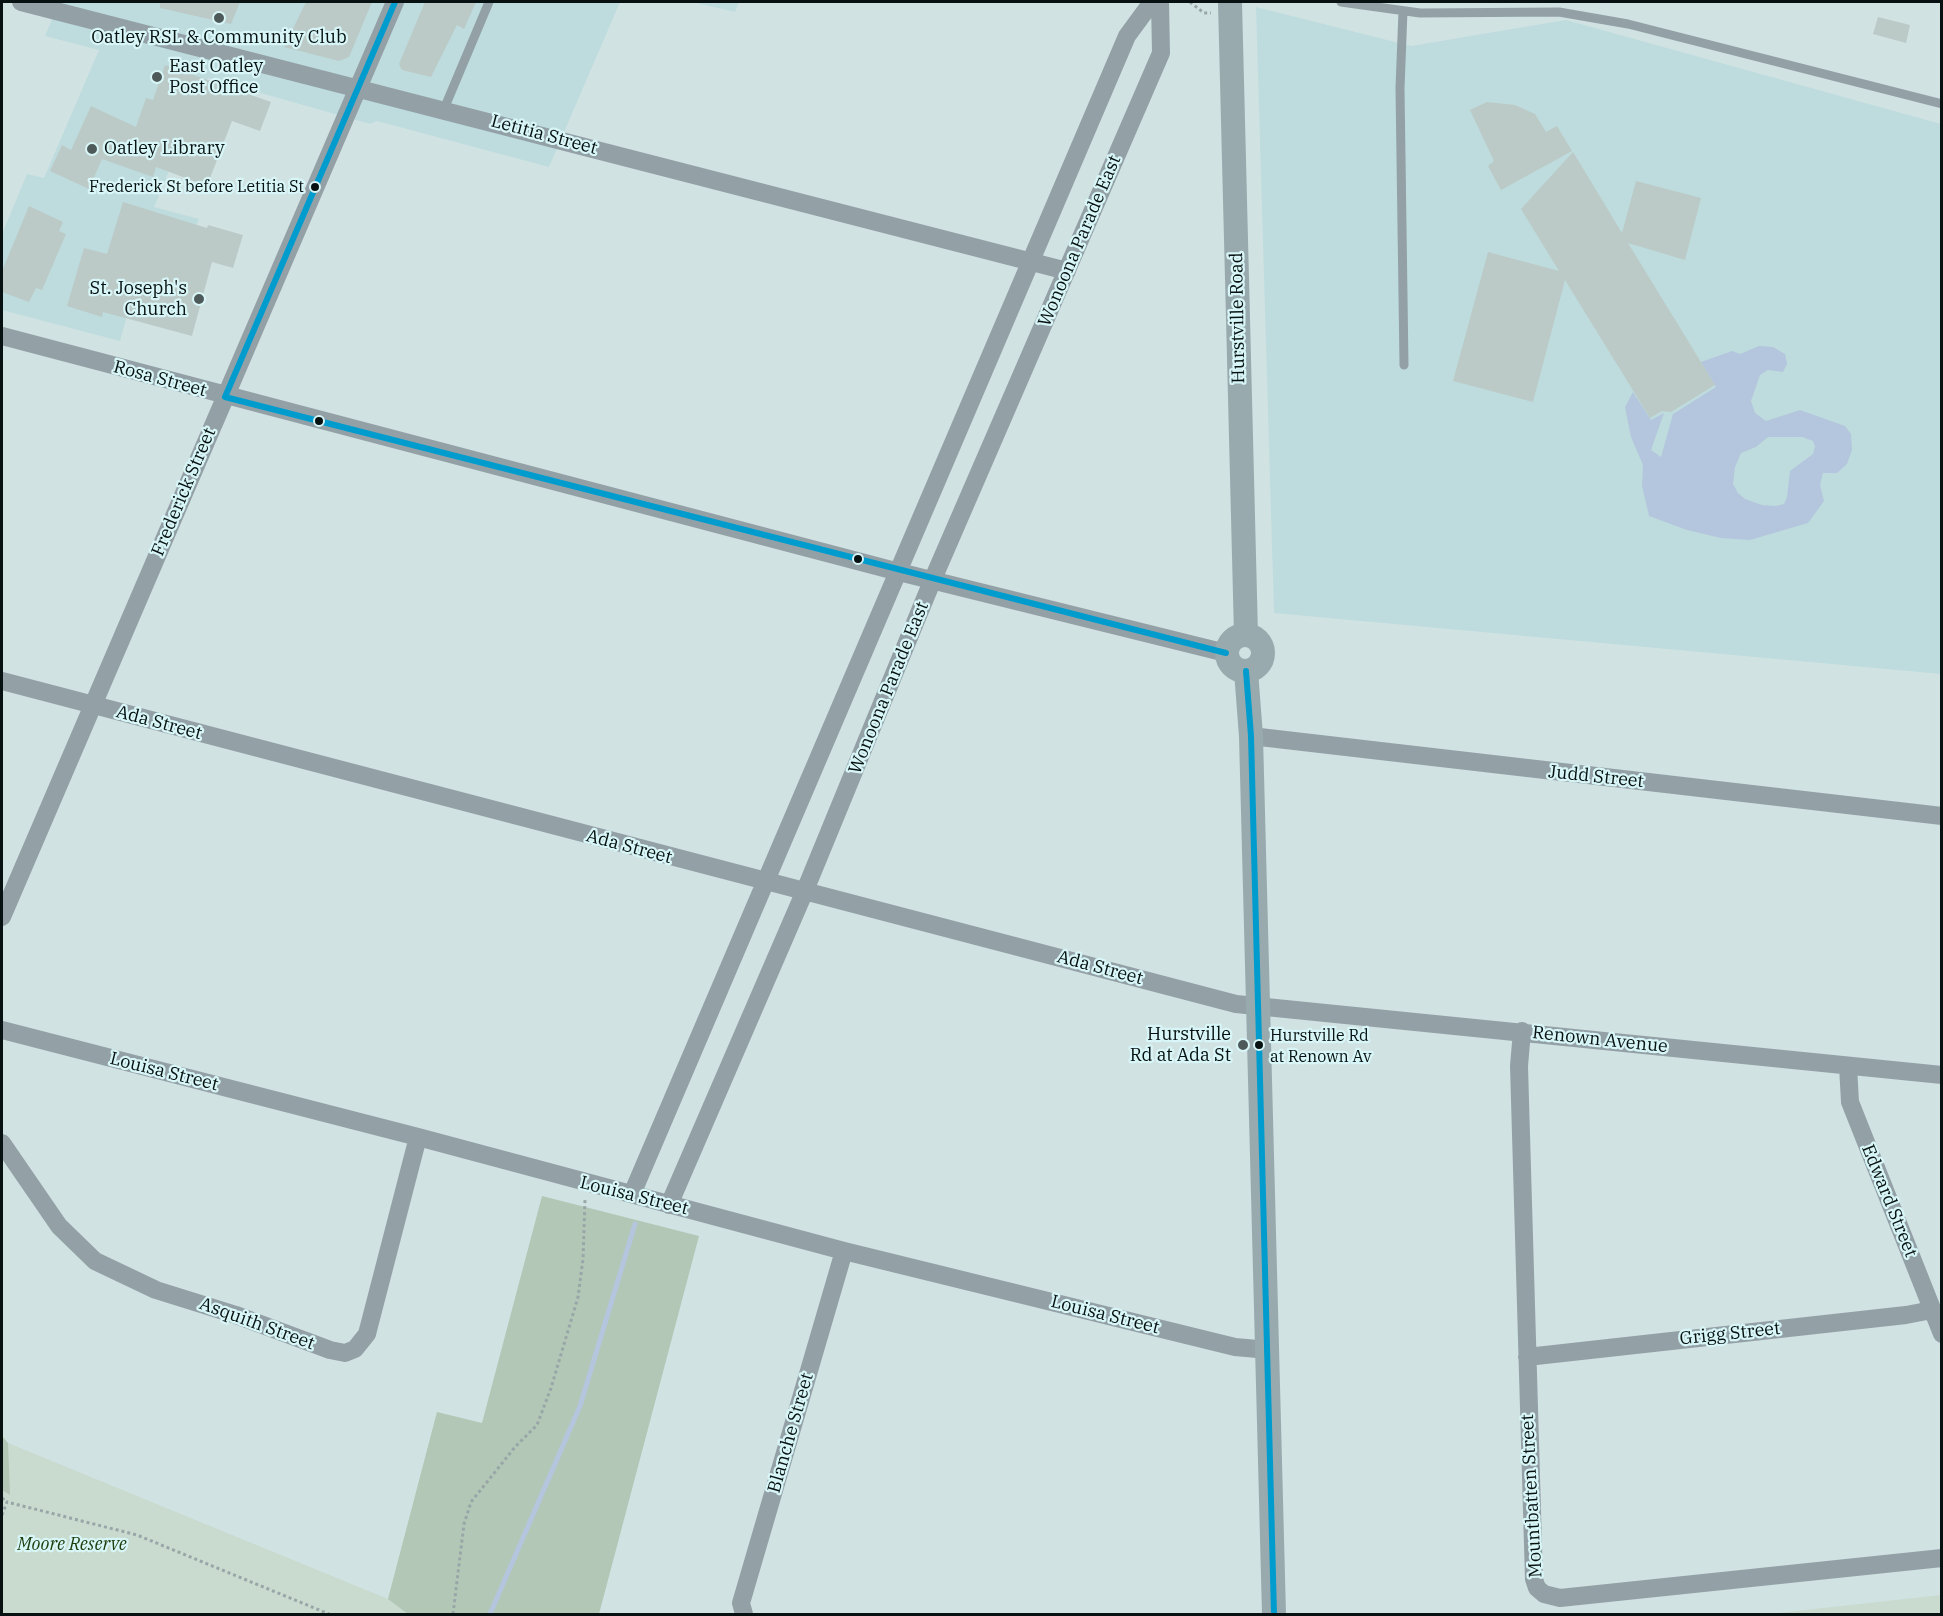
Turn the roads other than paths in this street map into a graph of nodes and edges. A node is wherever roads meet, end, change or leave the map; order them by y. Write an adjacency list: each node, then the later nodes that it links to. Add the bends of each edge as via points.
1 (21, 2): 9 (street, Letitia Street)
2 (395, 2): 9 (street, Frederick Street)
3 (489, 2): 11 (lane)
4 (1152, 2): 12 (street, Wonoona Parade East, via 1126,36)
5 (1160, 2): 13 (street, Wonoona Parade East, via 1161,53)
6 (1230, 2): 19 (main road, Hurstville Road)
7 (1341, 2): 8 (lane)
8 (1403, 11): 10 (lane, via 1559,12 1628,24); 15 (lane, via 1400,88)
9 (358, 87): 11 (street, Letitia Street); 16 (street, Frederick Street)
10 (1941, 104)
11 (444, 109): 12 (street, Letitia Street)
12 (1029, 260): 13 (street, Letitia Street); 17 (street, Wonoona Parade East)
13 (1067, 271): 18 (street, Wonoona Parade East)
14 (2, 336): 16 (street, Rosa Street)
15 (1404, 365)
16 (225, 397): 17 (street, Rosa Street); 23 (street, Frederick Street)
17 (899, 572): 18 (street, Rosa Street); 26 (street, Wonoona Parade East)
18 (933, 579): 20 (street, Rosa Street); 27 (street, Wonoona Parade East)
19 (1246, 634): 20 (main road, via 1230,642); 21 (main road, via 1257,639 1263,656 1257,667)
20 (1226, 653): 21 (main road, via 1234,669)
21 (1246, 672): 24 (main road)
22 (2, 681): 23 (street, Ada Street)
23 (92, 705): 26 (street, Ada Street); 28 (street, Frederick Street)
24 (1251, 736): 25 (street, Judd Street); 29 (main road)
25 (1941, 816)
26 (765, 883): 27 (street, Ada Street); 36 (street, Wonoona Parade East)
27 (804, 893): 29 (street, Ada Street, via 1236,1004); 37 (street, Wonoona Parade East)
28 (2, 917)
29 (1259, 1005): 31 (street, Renown Avenue); 41 (main road)
30 (2, 1030): 34 (street, Louisa Street)
31 (1522, 1031): 32 (street, Renown Avenue); 42 (street, Mountbatten Street, via 1519,1066)
32 (1848, 1066): 33 (street, Renown Avenue); 39 (street, Edward Street, via 1850,1102)
33 (1941, 1075)
34 (418, 1137): 35 (street, Asquith Street, via 367,1334 355,1349 345,1353 156,1290 94,1261 59,1226); 36 (street, Louisa Street)
35 (2, 1143)
36 (632, 1194): 37 (street, Louisa Street)
37 (669, 1205): 38 (street, Louisa Street)
38 (844, 1251): 41 (street, Louisa Street, via 1236,1347); 44 (street, Blanche Street, via 741,1603)
39 (1932, 1310): 40 (street, Edward Street); 42 (street, Grigg Street)
40 (1941, 1334)
41 (1269, 1350): 45 (main road)
42 (1527, 1357): 43 (street, Mountbatten Street, via 1534,1579 1544,1594 1560,1598)
43 (1941, 1557)
44 (744, 1614)
45 (1274, 1614)

